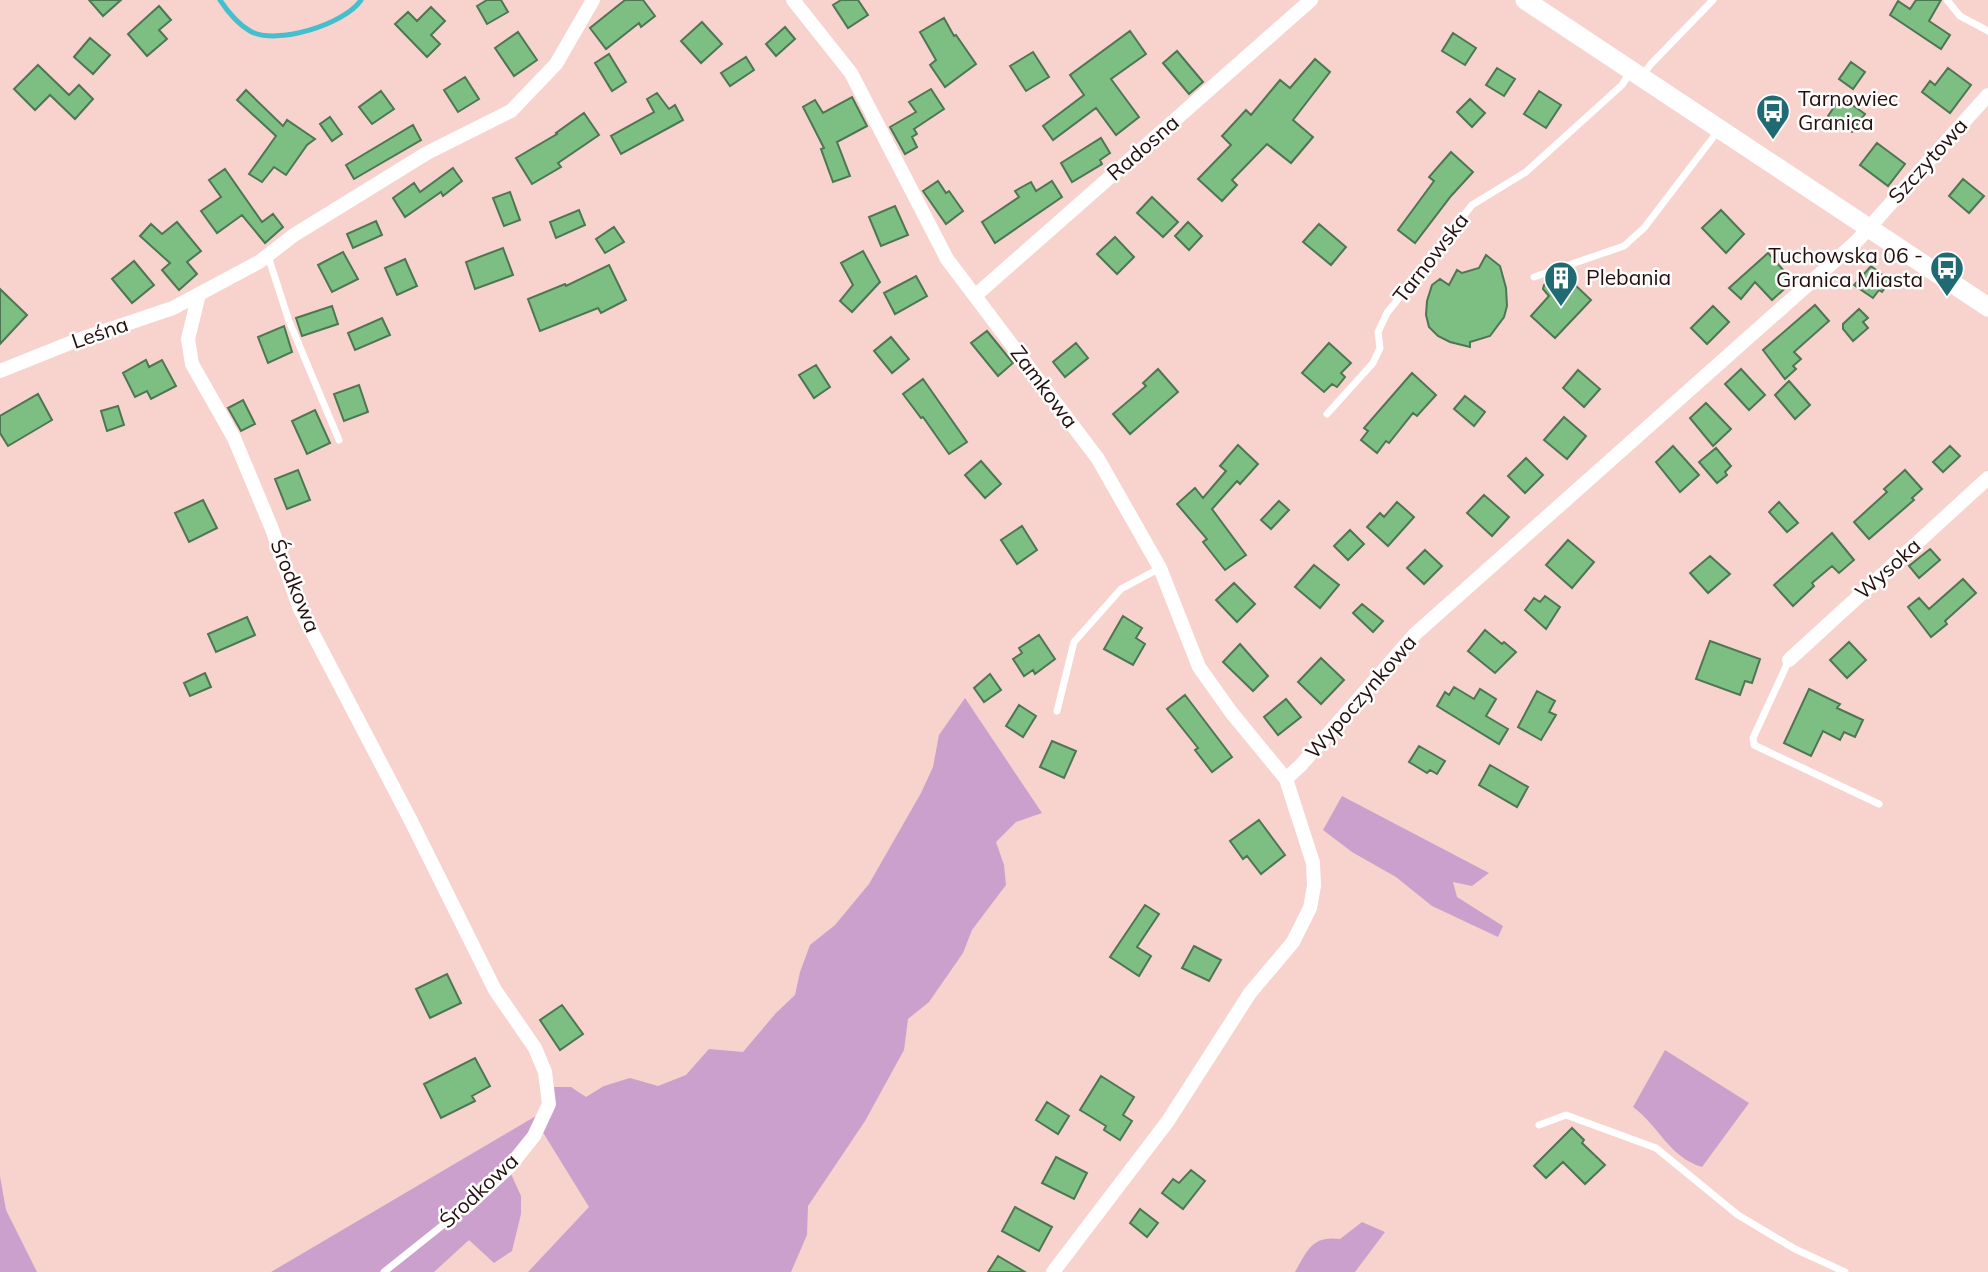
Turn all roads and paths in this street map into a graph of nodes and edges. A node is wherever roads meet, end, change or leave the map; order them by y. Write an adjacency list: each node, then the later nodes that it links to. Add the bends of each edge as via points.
1 (593, 0): 12 (street, via 556,64 511,111 426,153)
2 (793, 0): 15 (street, Zamkowa, via 851,73 947,259)
3 (1311, 0): 15 (street, Radosna)
4 (1525, 0): 8 (main road)
5 (1713, 0): 8 (lane, Tarnowska)
6 (1947, 0): 7 (lane, via 1960,16)
7 (1988, 31)
8 (1637, 74): 10 (main road); 18 (lane, Tarnowska, via 1526,172 1472,205 1387,313 1378,332 1380,348 1373,363)
9 (1988, 94): 11 (street, Szczytowa)
10 (1720, 129): 11 (main road); 13 (lane, via 1632,240)
11 (1868, 228): 16 (main road); 24 (street, Wypoczynkowa, via 1414,635)
12 (268, 255): 14 (street); 19 (lane, via 289,321)
13 (1534, 277)
14 (199, 294): 17 (street, Leśna, via 173,308); 27 (street, Środkowa, via 188,339 192,364 234,438 299,607 495,990 535,1048 545,1072 549,1104 534,1136)
15 (976, 295): 21 (street, Zamkowa, via 1098,459)
16 (1988, 307)
17 (0, 372)
18 (1327, 415)
19 (339, 440)
20 (1988, 478): 22 (street, Wysoka)
21 (1160, 568): 23 (lane, via 1121,589 1074,642); 24 (street, Zamkowa, via 1199,667)
22 (1789, 660): 25 (lane, via 1752,738 1754,745)
23 (1057, 711)
24 (1286, 779): 29 (street, via 1313,863 1310,908 1293,942 1250,993 1168,1121)
25 (1880, 804)
26 (1539, 1125): 30 (lane, via 1566,1115 1657,1148 1738,1215)
27 (468, 1205): 28 (lane, Środkowa)
28 (384, 1272)
29 (1053, 1272)
30 (1845, 1272)

